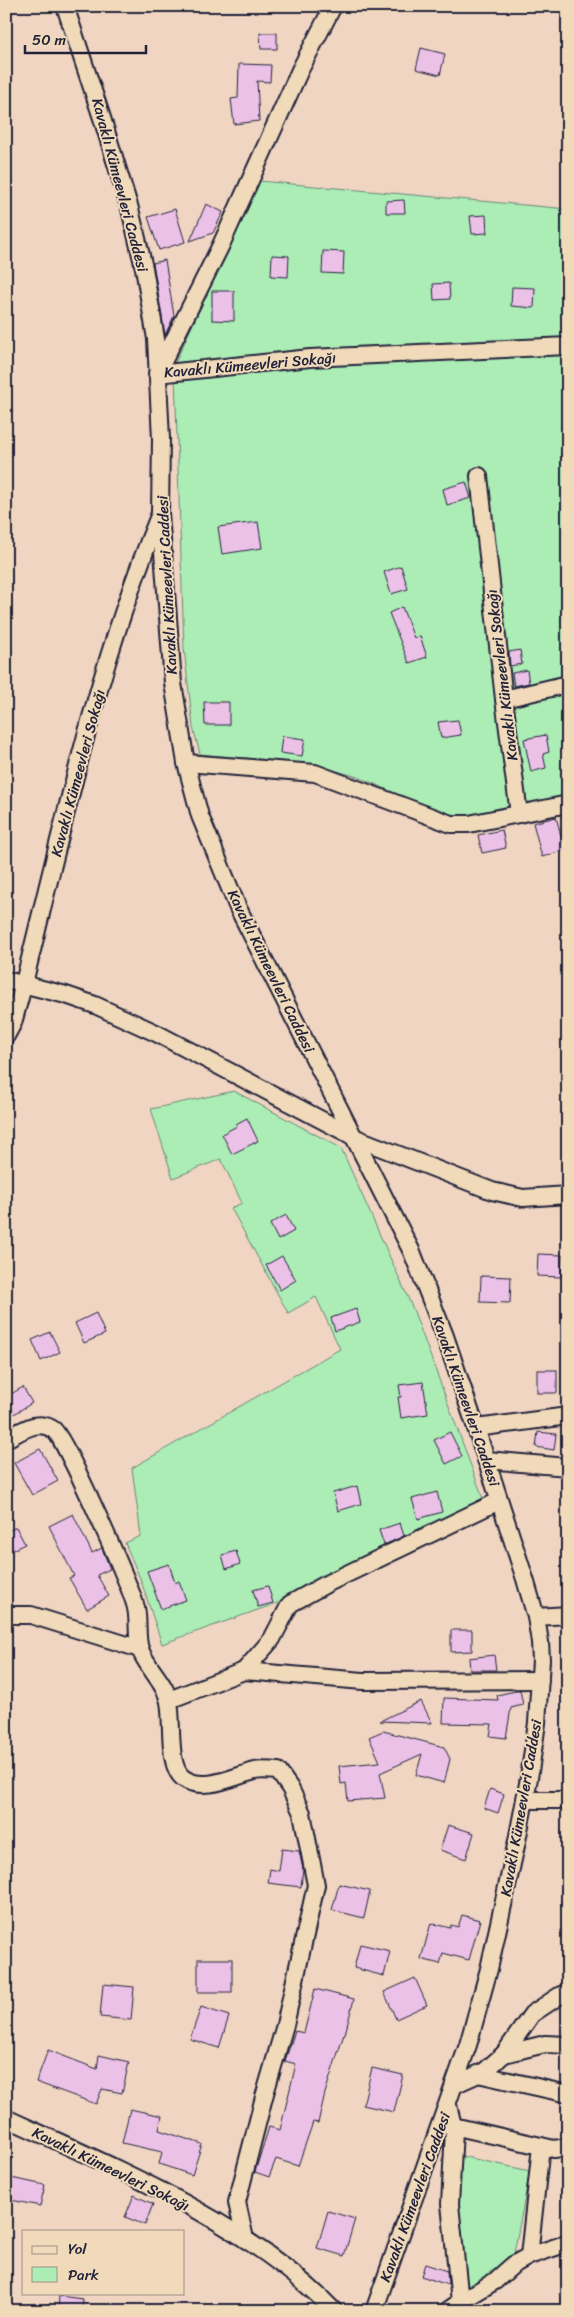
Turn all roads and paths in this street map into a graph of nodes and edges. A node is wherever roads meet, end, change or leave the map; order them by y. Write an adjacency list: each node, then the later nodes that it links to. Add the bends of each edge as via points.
1 (66, 6): 4 (street, Kavaklı Kümeevleri Caddesi, via 132,218 156,339)
2 (333, 6): 4 (street, Kavaklı Kümeevleri Sokağı)
3 (568, 346): 4 (street, Kavaklı Kümeevleri Sokağı, via 310,358)
4 (157, 374): 6 (street, Kavaklı Kümeevleri Caddesi, via 161,439)
5 (480, 476): 8 (street, Kavaklı Kümeevleri Sokağı)
6 (160, 513): 9 (street, Kavaklı Kümeevleri Caddesi, via 173,683); 13 (street, Kavaklı Kümeevleri Sokağı, via 133,582 96,700)
7 (568, 684): 8 (street)
8 (504, 699): 11 (street, Kavaklı Kümeevleri Sokağı)
9 (186, 763): 11 (street, via 315,773 452,824 469,824); 15 (street, Kavaklı Kümeevleri Caddesi, via 200,816 238,908)
10 (568, 804): 11 (street)
11 (519, 814)
12 (6, 980): 13 (street)
13 (24, 983): 14 (street, Kavaklı Kümeevleri Sokağı); 15 (street, via 88,1002 125,1018)
14 (6, 1036)
15 (356, 1138): 16 (street, via 509,1196 544,1198); 18 (street, Kavaklı Kümeevleri Caddesi, via 412,1252)
16 (568, 1195)
17 (568, 1416): 18 (street)
18 (476, 1428): 20 (street, Kavaklı Kümeevleri Caddesi)
19 (6, 1439): 26 (street, via 43,1424 56,1431 71,1457 131,1594 139,1624)
20 (486, 1460): 21 (street); 22 (street, Kavaklı Kümeevleri Caddesi)
21 (568, 1468)
22 (500, 1501): 25 (street, Kavaklı Kümeevleri Caddesi); 27 (street, via 290,1604 272,1639)
23 (6, 1614): 26 (street, via 31,1615)
24 (568, 1615): 25 (street)
25 (536, 1617): 28 (street, Kavaklı Kümeevleri Caddesi)
26 (140, 1649): 29 (street)
27 (244, 1671): 28 (street, via 363,1680); 29 (street)
28 (540, 1680): 30 (street, Kavaklı Kümeevleri Caddesi)
29 (169, 1700): 43 (street, via 174,1766 182,1778 196,1784 221,1782 258,1770 278,1771 302,1813 316,1885 285,2025 238,2202)
30 (525, 1800): 31 (street); 36 (street, Kavaklı Kümeevleri Caddesi, via 488,1969)
31 (568, 1800)
32 (568, 1992): 34 (street, via 532,2014)
33 (568, 2044): 34 (street, via 545,2044)
34 (504, 2054): 35 (street)
35 (478, 2074): 36 (street); 37 (street)
36 (454, 2085): 38 (street, Kavaklı Kümeevleri Caddesi)
37 (568, 2094)
38 (448, 2105): 40 (street); 48 (street, Kavaklı Kümeevleri Caddesi)
39 (6, 2118): 43 (street, Kavaklı Kümeevleri Sokağı, via 163,2194)
40 (453, 2126): 41 (street); 46 (street, via 450,2204)
41 (541, 2146): 42 (street, via 554,2149); 45 (street)
42 (568, 2146)
43 (245, 2240): 47 (street, Kavaklı Kümeevleri Sokağı, via 288,2268)
44 (568, 2243): 45 (street)
45 (529, 2256): 46 (street)
46 (452, 2308)
47 (334, 2311)
48 (374, 2311)

